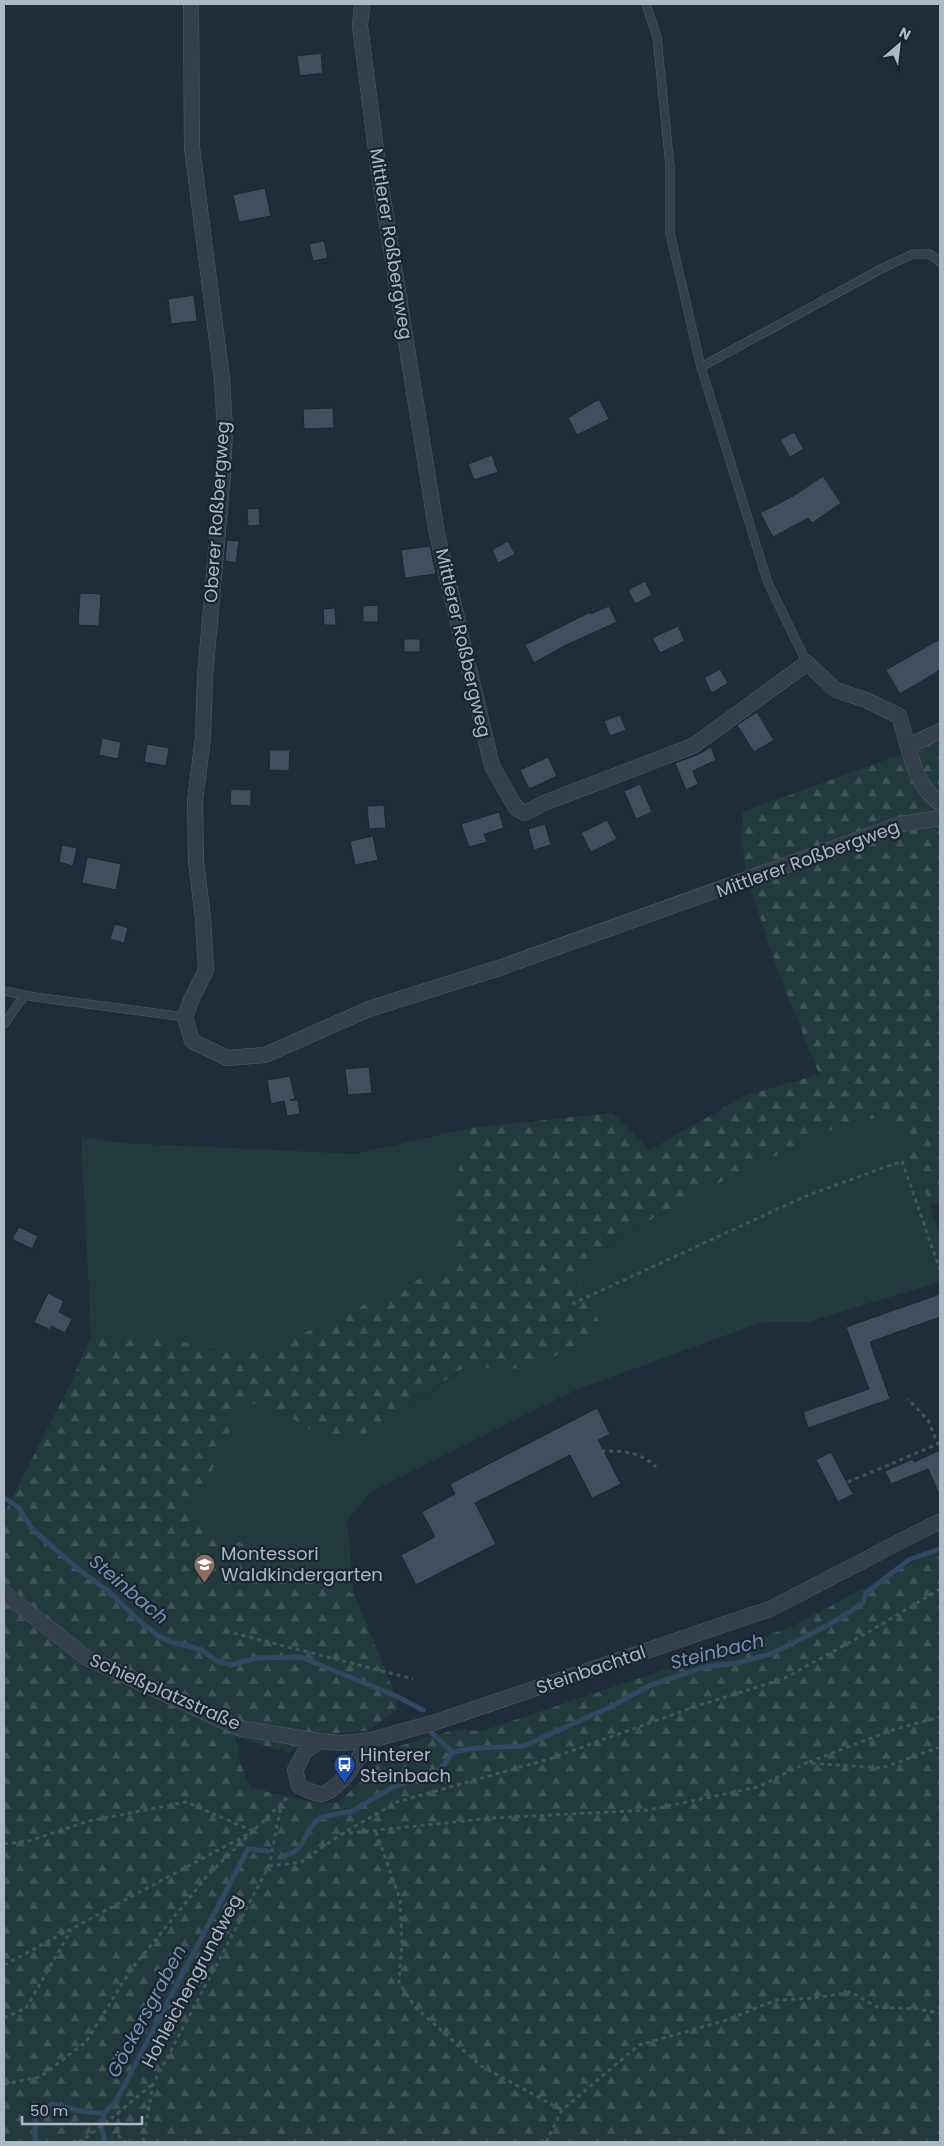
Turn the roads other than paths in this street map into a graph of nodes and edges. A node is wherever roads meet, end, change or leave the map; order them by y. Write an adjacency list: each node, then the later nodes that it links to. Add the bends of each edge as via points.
1 (191, 4): 13 (street, Oberer Roßbergweg, via 192,148 222,379 225,430 203,738 195,800 196,861 206,970)
2 (362, 4): 6 (street, Mittlerer Roßbergweg, via 360,26 380,180 437,534 492,766 516,808 526,813 544,803 693,746)
3 (646, 4): 5 (lane, via 657,37 662,83 670,167 670,233)
4 (939, 259): 5 (lane, via 930,254 913,254)
5 (701, 367): 6 (lane, via 768,583)
6 (807, 662): 8 (street, via 836,690 899,716)
7 (940, 731): 8 (street)
8 (908, 746): 9 (street, via 925,790)
9 (940, 804)
10 (940, 818): 13 (street, Mittlerer Roßbergweg, via 900,824 502,967 370,1009 265,1054 227,1058 192,1040)
11 (4, 991): 12 (lane)
12 (25, 995): 13 (lane); 14 (lane)
13 (185, 1017)
14 (4, 1024)
15 (940, 1521): 17 (street, Steinbachtal, via 770,1609 433,1724)
16 (4, 1593): 18 (street, Schießplatzstraße, via 87,1658 239,1728)
17 (371, 1740): 18 (street, Steinbachtal); 18 (street, via 340,1782 324,1793 299,1786 295,1770 304,1753)
18 (318, 1741)

